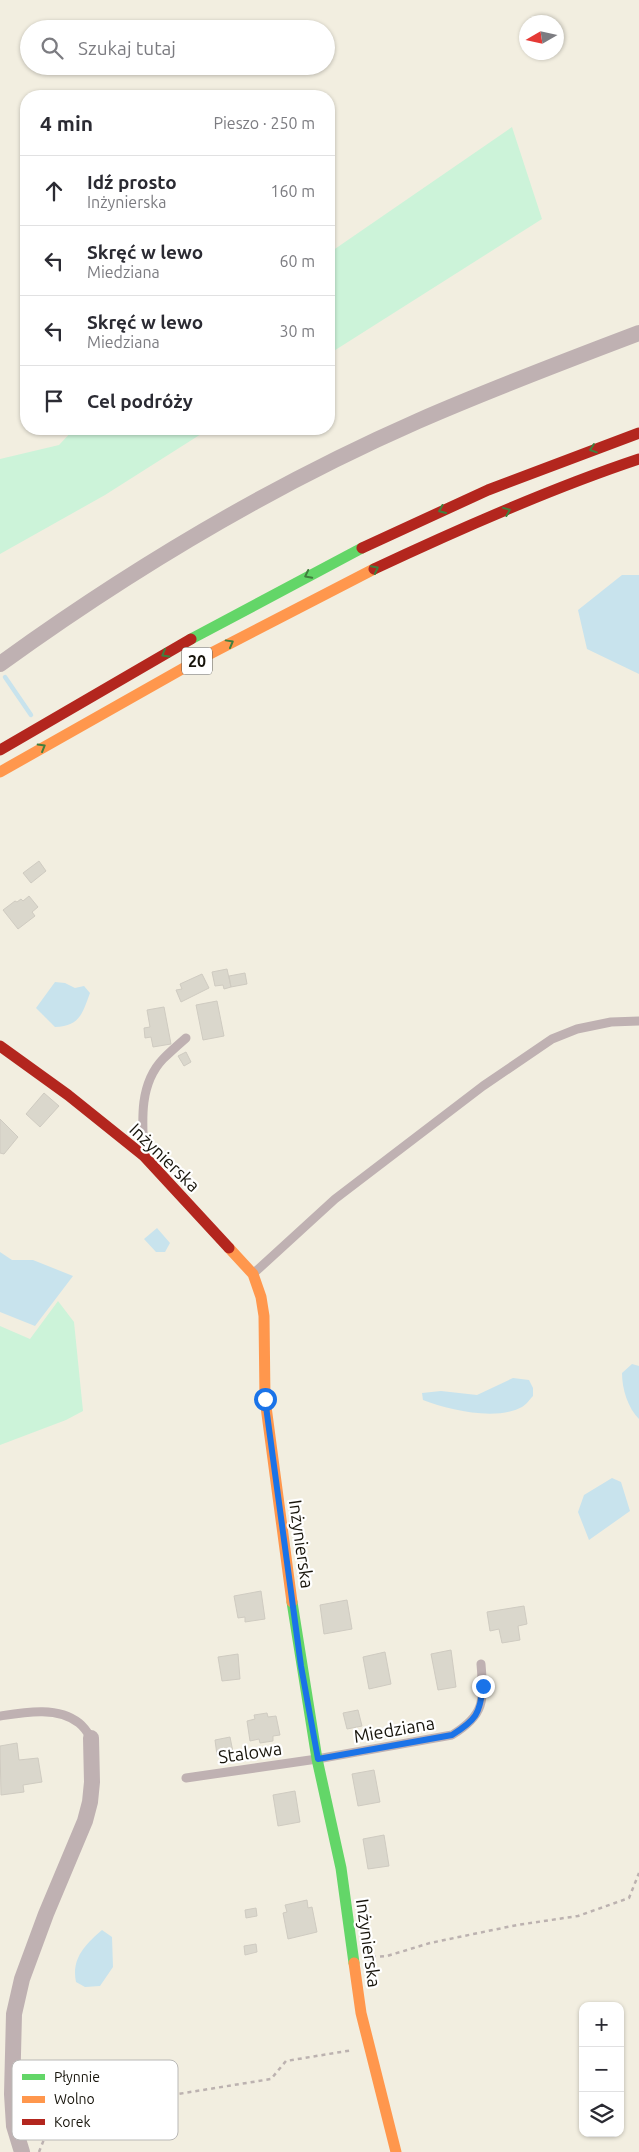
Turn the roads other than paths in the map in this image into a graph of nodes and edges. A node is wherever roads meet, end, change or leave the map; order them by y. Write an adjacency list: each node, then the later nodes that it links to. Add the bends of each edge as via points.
1 (639, 332): 4 (street, via 520,378 313,472 186,542 105,592)
2 (639, 433): 5 (main road, 20, one-way to 5, via 565,459 449,507 351,553 239,612)
3 (639, 459): 6 (main road, 20, one-way to 3, via 249,632 398,558)
4 (0, 664)
5 (0, 750)
6 (0, 772)
7 (639, 1021): 11 (lane, via 577,1028 552,1039 483,1086 335,1199)
8 (186, 1038): 10 (lane, via 162,1060 146,1087 142,1128)
9 (0, 1046): 10 (main road, Inżynierska)
10 (144, 1156): 11 (main road, Inżynierska)
11 (253, 1274): 15 (main road, Inżynierska, via 264,1316 265,1399 270,1441 301,1666)
12 (481, 1664): 15 (lane, Miedziana, via 480,1708 468,1725 452,1735)
13 (0, 1716): 14 (lane, via 40,1712 65,1715 80,1723)
14 (91, 1738): 17 (street, via 90,1802 22,1980 14,2014)
15 (318, 1759): 16 (lane, Stalowa); 20 (main road, Inżynierska, via 341,1868 369,2047)
16 (186, 1778)
17 (13, 2060)
18 (18, 2140): 19 (street)
19 (22, 2152)
20 (396, 2152)

